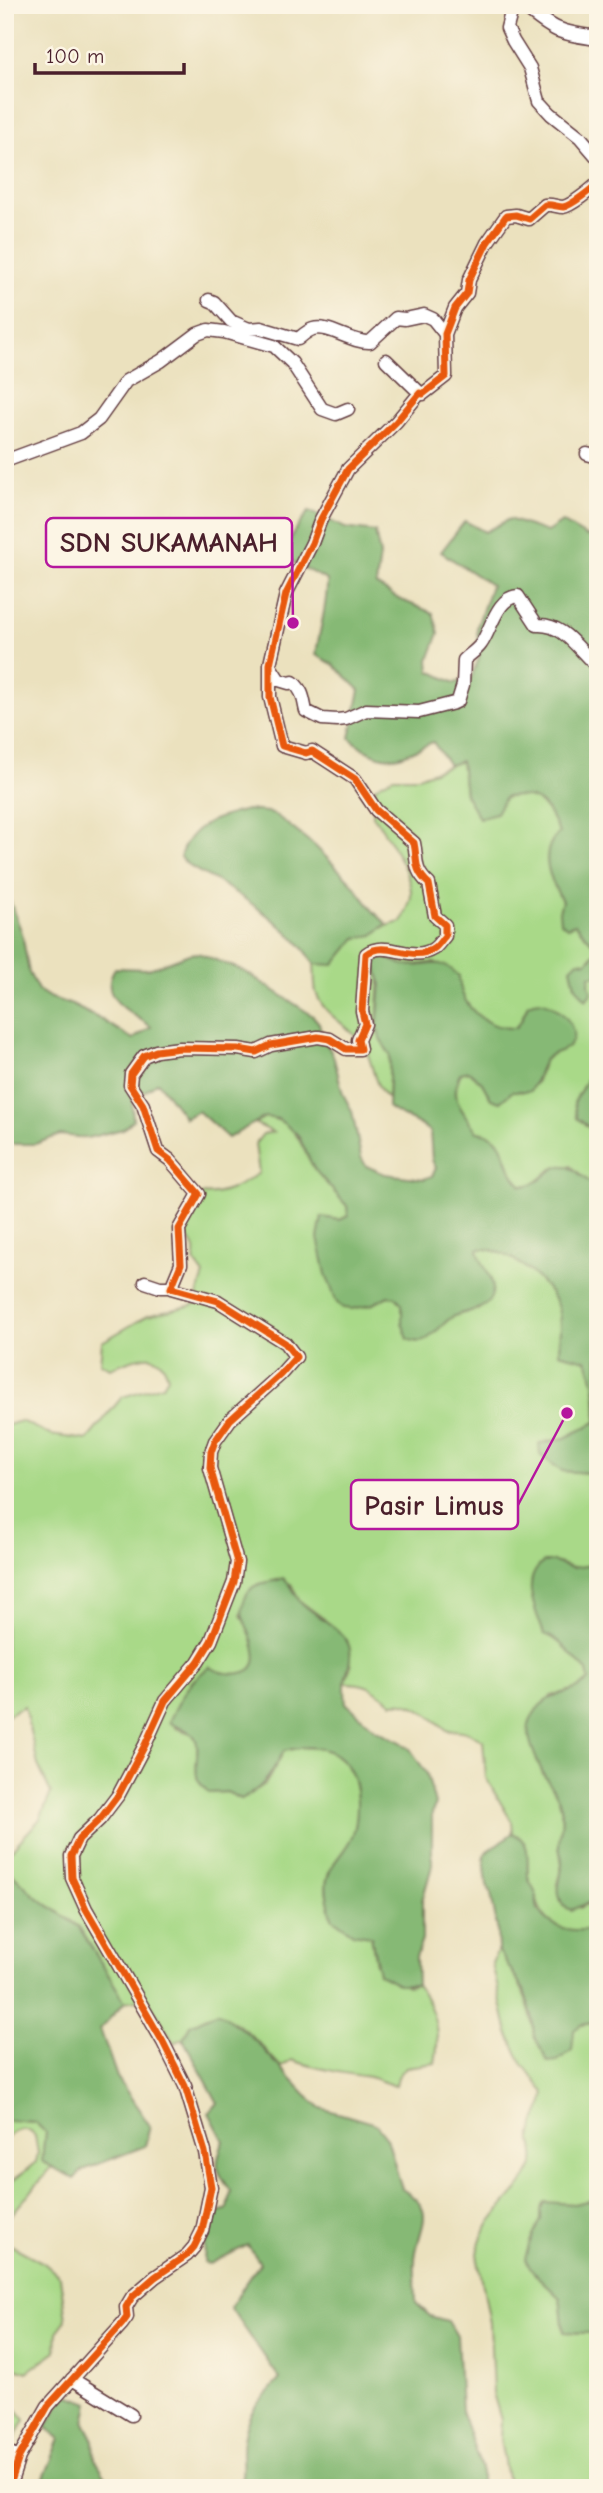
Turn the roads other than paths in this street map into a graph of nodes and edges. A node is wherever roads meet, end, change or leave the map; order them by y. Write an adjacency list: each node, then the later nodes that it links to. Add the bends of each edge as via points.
1 (513, 5): 4 (street, via 507,29 530,68 539,101)
2 (523, 5): 3 (street, via 559,31)
3 (598, 38)
4 (598, 158)
5 (598, 183): 7 (street, via 568,205 545,205 528,219 505,217 487,243)
6 (209, 300): 7 (street, via 231,321 249,330 261,328 298,339 321,328 367,342 396,317 424,314)
7 (445, 334): 9 (street, via 446,376)
8 (386, 360): 9 (street)
9 (420, 393): 12 (street, via 341,481 286,594)
10 (348, 409): 11 (street, via 336,414 322,409 292,363 274,346 208,330 126,381 99,419 81,433)
11 (5, 461)
12 (270, 664): 13 (street, via 279,680 299,688 306,711 323,719 346,719 366,710 419,712 454,704 461,691 464,660 480,646 508,599 518,596 537,625 562,631); 15 (street, via 270,697 282,746 312,751 355,779 376,810 414,843 416,867 429,884 435,916 447,931 432,950 406,954 382,948 367,953 360,1049 346,1049 318,1037 256,1052 166,1049 149,1053 134,1067 131,1085 143,1105 156,1147 199,1194 179,1228 181,1264)
13 (598, 667)
14 (145, 1282): 15 (street)
15 (170, 1287): 16 (street, via 218,1300 285,1342 296,1357 230,1420 215,1441 210,1468 237,1562 234,1582 211,1641 165,1701 119,1794 79,1839 71,1856 72,1878 86,1909 185,2086 211,2187 194,2247 132,2297 122,2324)
16 (72, 2379): 17 (street); 19 (street, via 48,2406)
17 (131, 2415)
18 (5, 2451): 19 (street)
19 (19, 2457): 20 (street)
20 (9, 2488)

